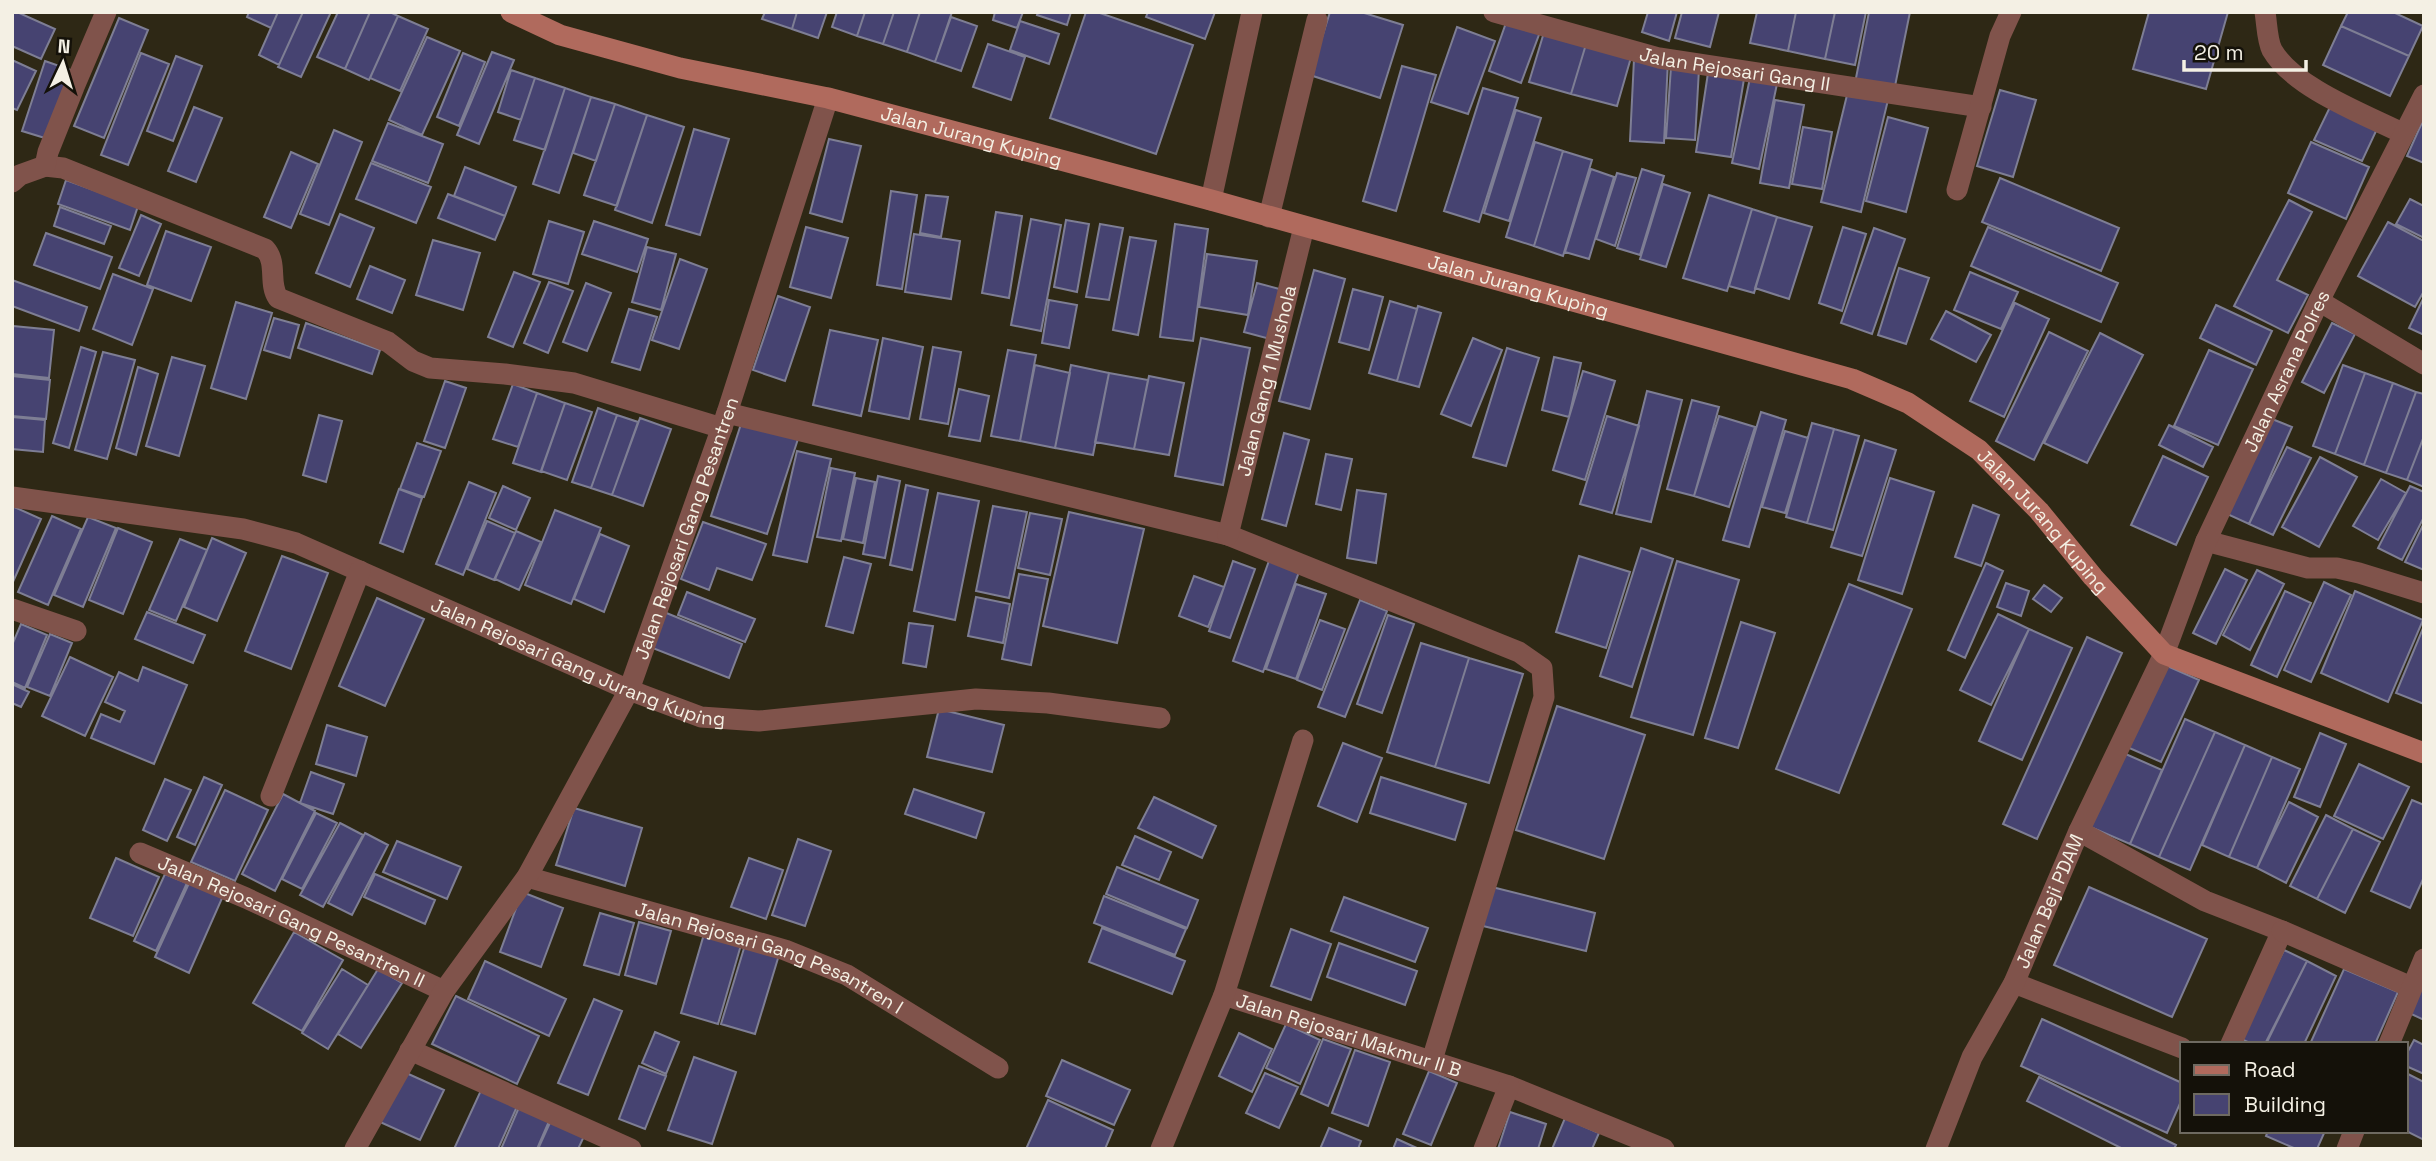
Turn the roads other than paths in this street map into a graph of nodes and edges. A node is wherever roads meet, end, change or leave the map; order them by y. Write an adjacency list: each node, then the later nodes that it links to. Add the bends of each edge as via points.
1 (106, 12): 12 (street)
2 (511, 12): 9 (street, Jalan Jurang Kuping, via 573,39 680,68)
3 (1252, 12): 15 (street)
4 (1494, 12): 10 (street, Jalan Rejosari Gang II, via 1659,58)
5 (2011, 12): 10 (street)
6 (2265, 12): 11 (street, via 2271,48 2291,74)
7 (1317, 20): 16 (street)
8 (2424, 94): 11 (street, Jalan Asrana Polres)
9 (828, 98): 15 (street, Jalan Jurang Kuping); 20 (street, Jalan Rejosari Gang Pesantren)
10 (1981, 107): 14 (street)
11 (2404, 134): 18 (street, Jalan Asrana Polres)
12 (45, 166): 13 (street); 20 (street, via 63,168 265,249 271,257 278,298 388,342 430,368 574,383)
13 (12, 182)
14 (1956, 190)
15 (1211, 200): 16 (street, Jalan Jurang Kuping)
16 (1269, 217): 17 (street, Jalan Jurang Kuping)
17 (1304, 227): 22 (street, Jalan Gang 1 Mushola); 28 (street, Jalan Jurang Kuping, via 1852,379 1908,403 1979,450)
18 (2319, 301): 19 (street); 23 (street, Jalan Asrana Polres)
19 (2424, 364)
20 (724, 420): 22 (street); 29 (street, Jalan Rejosari Gang Pesantren)
21 (12, 496): 24 (street, Jalan Rejosari Gang Jurang Kuping, via 243,529 296,543)
22 (1228, 535): 47 (street, via 1519,652 1542,668 1544,697)
23 (2206, 541): 25 (street, via 2308,568 2359,573); 28 (street, Jalan Asrana Polres)
24 (360, 571): 29 (street, Jalan Rejosari Gang Jurang Kuping); 33 (street)
25 (2424, 593)
26 (12, 609): 27 (street)
27 (76, 631)
28 (2164, 654): 32 (street, Jalan Jurang Kuping); 34 (street, Jalan Beji PDAM)
29 (629, 690): 30 (street, Jalan Rejosari Gang Jurang Kuping, via 701,717 759,721 976,699); 36 (street, Jalan Rejosari Gang Pesantren)
30 (1160, 718)
31 (1303, 740): 42 (street)
32 (2424, 753)
33 (271, 796)
34 (2079, 831): 37 (street, via 2205,901); 39 (street, Jalan Beji PDAM)
35 (140, 853): 41 (street, Jalan Rejosari Gang Pesantren II)
36 (527, 877): 41 (street, Jalan Rejosari Gang Pesantren); 48 (street, Jalan Rejosari Gang Pesantren I, via 785,950 847,975)
37 (2282, 931): 40 (street); 43 (street)
38 (2424, 959): 40 (street)
39 (2014, 983): 45 (street); 55 (street, Jalan Beji PDAM, via 1972,1057)
40 (2411, 987): 44 (street)
41 (444, 991): 46 (street, Jalan Rejosari Gang Pesantren)
42 (1224, 995): 47 (street, Jalan Rejosari Makmur II B); 50 (street, Jalan Rejosari Makmur II B)
43 (2232, 1042)
44 (2390, 1042)
45 (2180, 1047)
46 (410, 1050): 51 (street, Jalan Rejosari Gang Pesantren); 52 (street)
47 (1432, 1060): 49 (street, Jalan Rejosari Makmur II B)
48 (998, 1068)
49 (1509, 1086): 53 (street); 54 (street, Jalan Rejosari Makmur II B)
50 (1164, 1148)
51 (355, 1149)
52 (631, 1149)
53 (1484, 1149)
54 (1664, 1149)
55 (1936, 1149)

